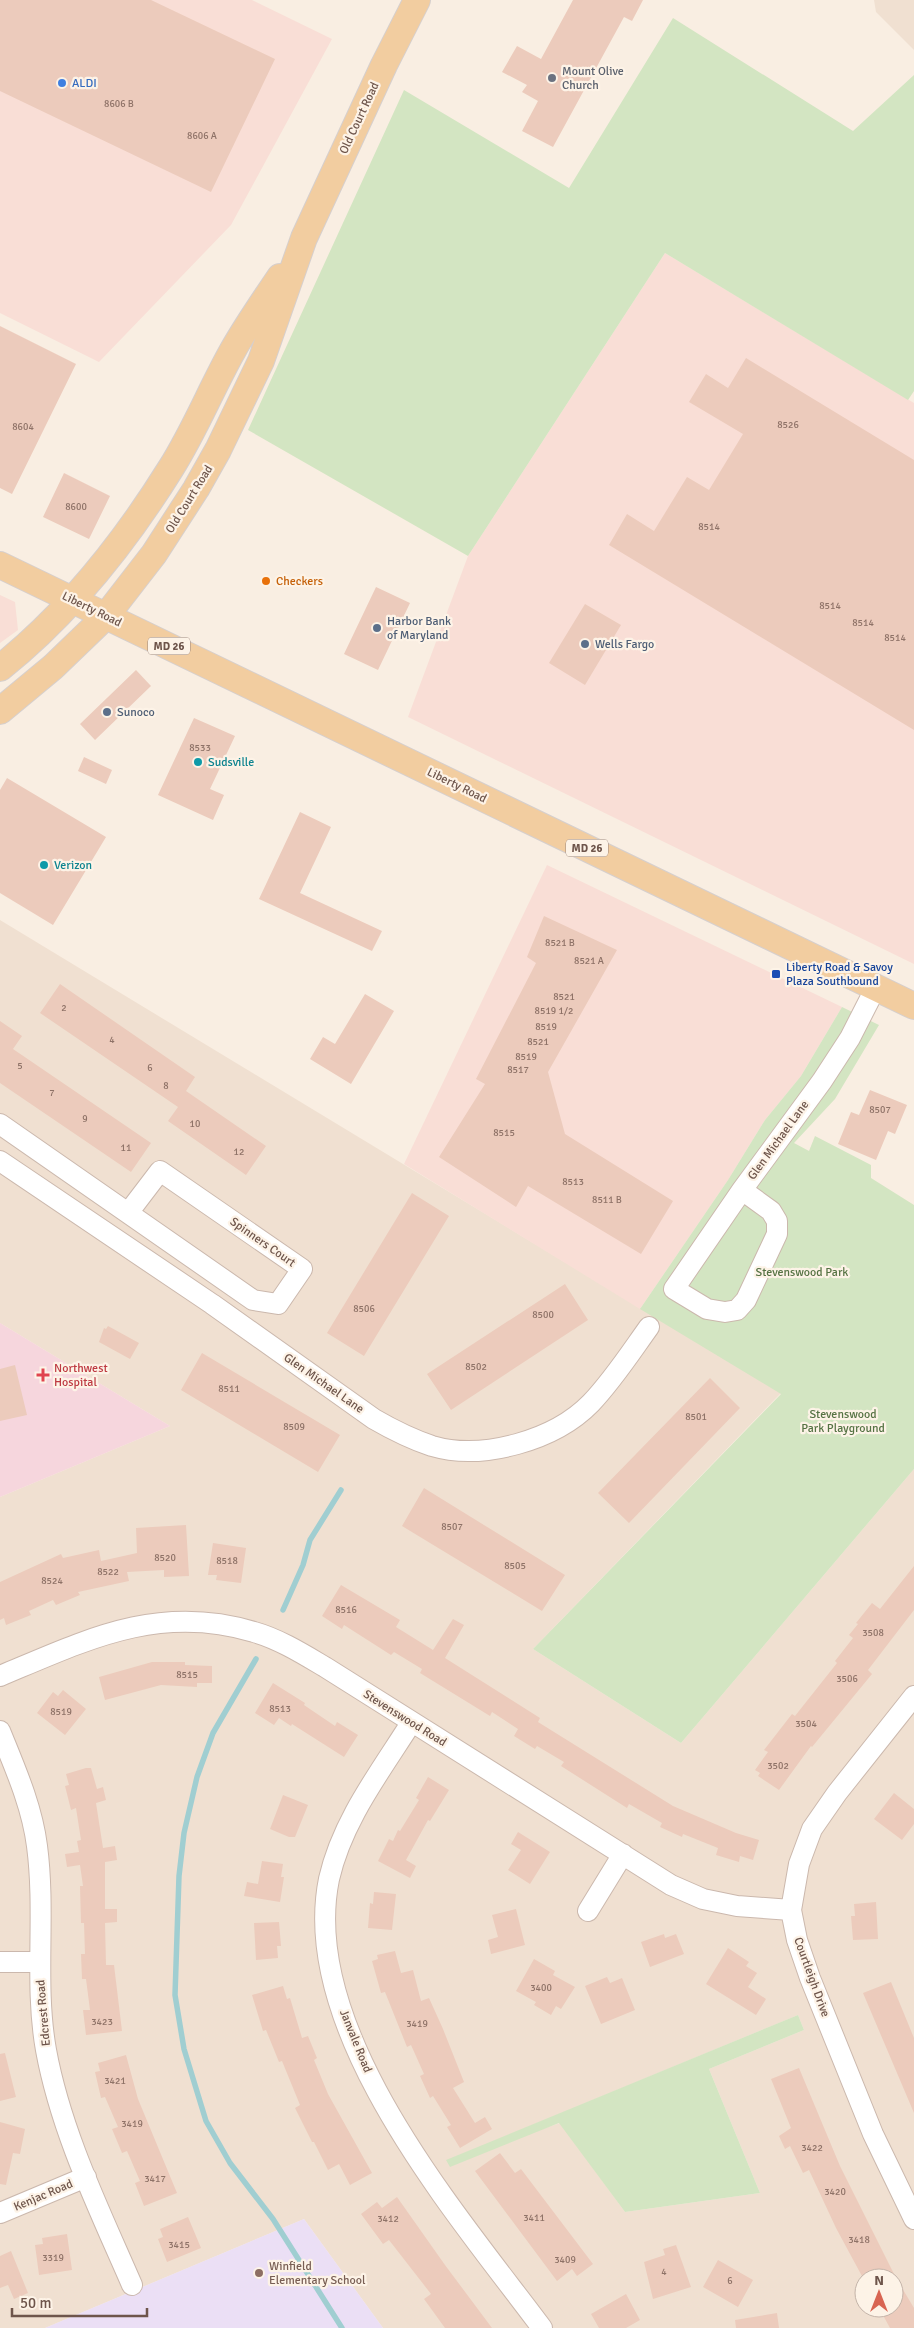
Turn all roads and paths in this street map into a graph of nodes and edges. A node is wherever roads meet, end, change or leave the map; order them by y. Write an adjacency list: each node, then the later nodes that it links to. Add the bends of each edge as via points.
1 (417, 0): 2 (main road, Old Court Road)
2 (304, 238): 4 (main road, Old Court Road, via 233,350 172,467 131,528); 5 (main road, Old Court Road, via 261,361 218,450 154,554)
3 (0, 565): 4 (main road, Liberty Road / MD 26)
4 (73, 600): 5 (main road, Liberty Road / MD 26); 6 (main road, Old Court Road, via 28,646)
5 (106, 616): 7 (main road, Old Court Road, via 53,667); 8 (main road, Liberty Road / MD 26)
6 (0, 668)
7 (0, 711)
8 (876, 987): 9 (main road, Liberty Road / MD 26); 12 (street, Glen Michael Lane, via 850,1038 822,1081)
9 (914, 1006)
10 (0, 1124): 13 (street, Spinners Court)
11 (0, 1161): 14 (street, Glen Michael Lane, via 212,1304 374,1419 399,1433 434,1446 486,1450 543,1436 590,1404)
12 (742, 1190): 12 (street, Glen Michael Lane, via 771,1211 777,1221 777,1234 746,1300 736,1310 706,1309 674,1289)
13 (128, 1213): 13 (street, Spinners Court, via 254,1300 278,1304 302,1269 160,1171)
14 (649, 1327)
15 (0, 1676): 17 (street, Stevenswood Road, via 96,1636 127,1627 158,1622 219,1624 254,1632 290,1647)
16 (914, 1696): 21 (street, Courtleigh Drive, via 812,1829 800,1864)
17 (411, 1723): 19 (street, Stevenswood Road); 28 (street, Janvale Road, via 352,1816 338,1850 329,1879 327,1949 353,2042 394,2123 422,2168)
18 (0, 1731): 23 (street, Edcrest Road, via 27,1802 37,1845)
19 (623, 1854): 20 (street); 21 (street, Stevenswood Road, via 672,1885 703,1899 737,1906)
20 (588, 1910)
21 (791, 1910): 26 (street, Courtleigh Drive, via 810,1978 873,2134)
22 (0, 1962): 23 (street)
23 (40, 1962): 24 (street, Edcrest Road, via 46,2050 55,2090)
24 (86, 2177): 25 (street, Kenjac Road); 27 (street, Edcrest Road)
25 (0, 2214)
26 (914, 2219)
27 (132, 2285)
28 (542, 2328)

